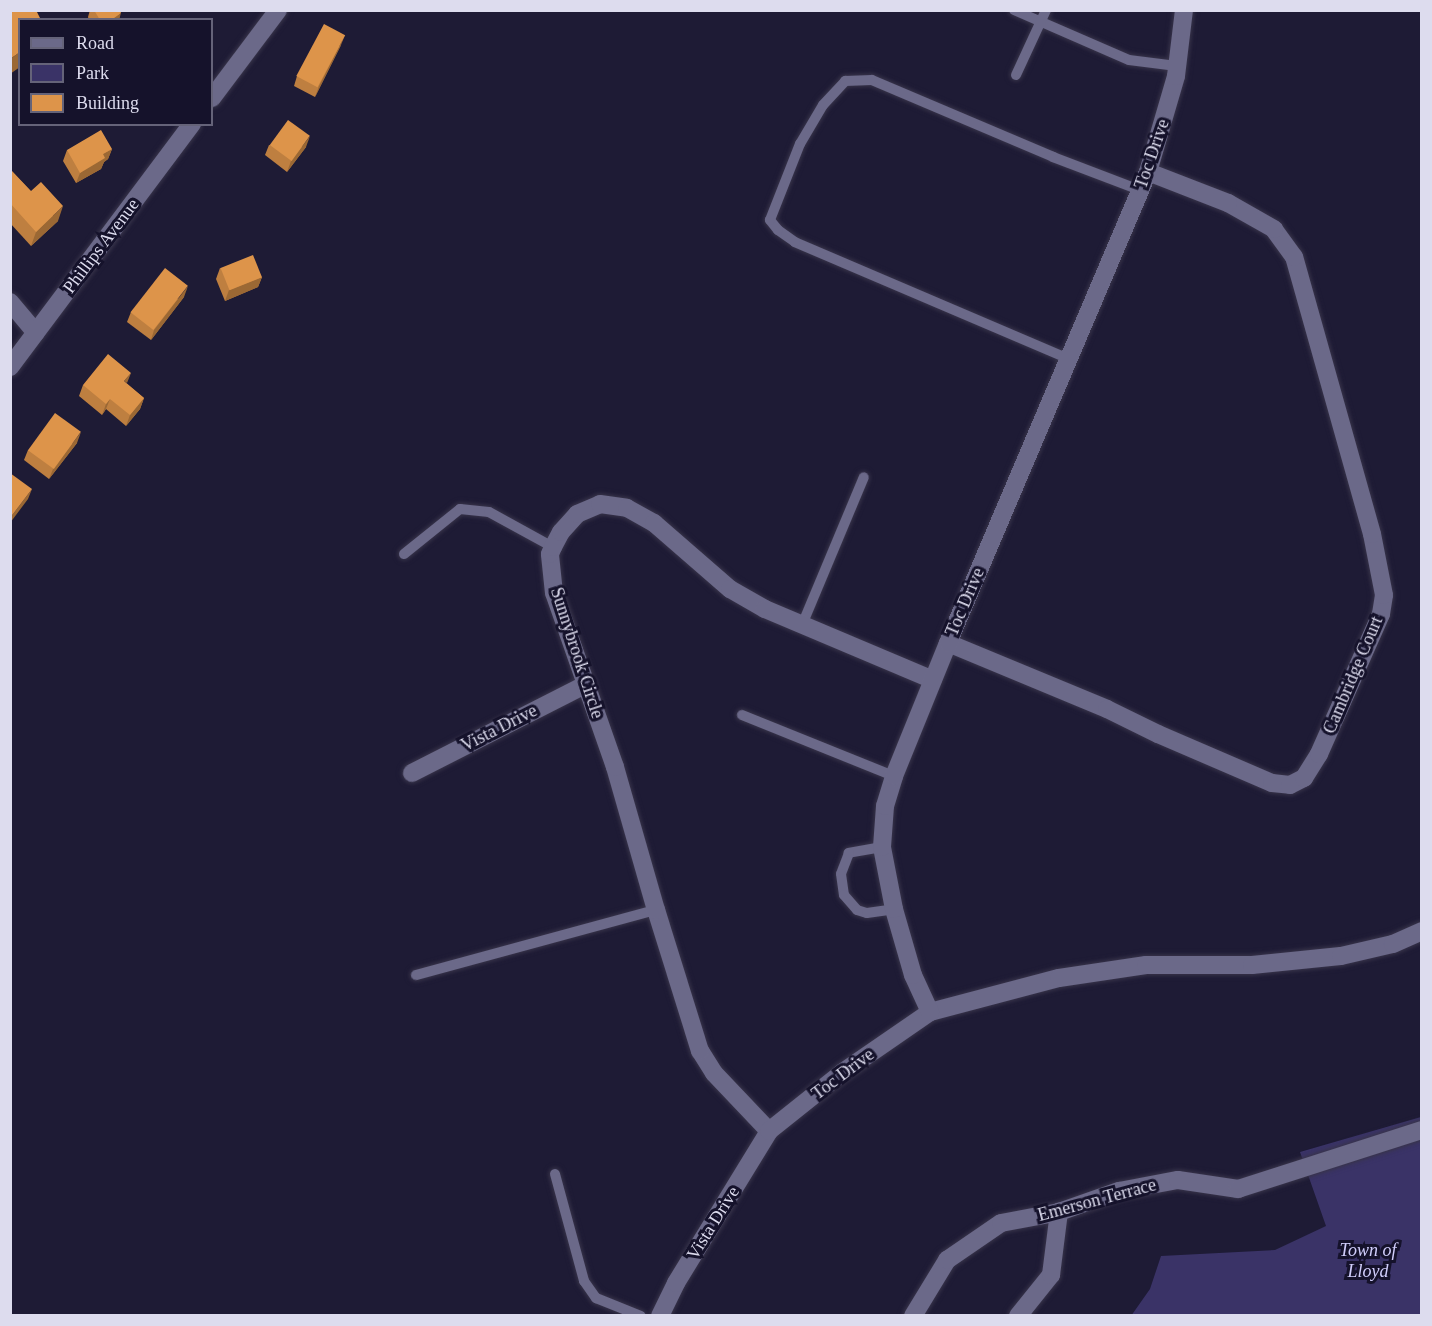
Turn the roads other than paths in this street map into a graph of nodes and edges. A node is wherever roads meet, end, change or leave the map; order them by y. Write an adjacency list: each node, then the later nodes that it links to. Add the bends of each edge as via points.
1 (1014, 10): 5 (lane)
2 (1046, 10): 5 (lane)
3 (1184, 10): 6 (street, Toc Drive)
4 (273, 13): 8 (street)
5 (1041, 22): 6 (lane, via 1129,60); 7 (lane)
6 (1177, 66): 10 (street, Toc Drive)
7 (1016, 75)
8 (213, 97)
9 (191, 126): 13 (street, Phillips Avenue)
10 (1148, 172): 11 (street, Toc Drive); 20 (street, Cambridge Court, via 1228,203 1264,224 1286,243 1294,257 1372,534 1384,595 1381,614 1319,754 1304,778 1290,785 1272,783)
11 (1140, 189): 14 (street, Toc Drive); 14 (lane, via 1053,157 872,80 845,81 823,105 800,144 770,220 778,230 795,242)
12 (10, 302): 13 (street)
13 (36, 333): 15 (street, Phillips Avenue)
14 (1068, 359): 20 (street, Toc Drive)
15 (10, 367)
16 (864, 477): 19 (lane)
17 (553, 547): 18 (lane, via 489,512 460,509); 19 (street, via 577,514 600,504 627,508 654,523 730,589); 22 (street, Sunnybrook Circle, via 550,554 554,593)
18 (404, 554)
19 (802, 625): 21 (street)
20 (948, 643): 21 (street, Toc Drive)
21 (933, 680): 25 (street, Toc Drive)
22 (587, 684): 24 (street, Vista Drive); 28 (street, Sunnybrook Circle)
23 (742, 715): 25 (lane)
24 (412, 773)
25 (894, 776): 26 (street, Toc Drive, via 885,806)
26 (882, 847): 27 (street, Toc Drive); 27 (lane, via 849,853 844,859 844,895 857,910 867,913)
27 (894, 909): 31 (street, Toc Drive, via 913,975)
28 (656, 910): 30 (lane); 33 (street, Sunnybrook Circle, via 700,1051 714,1073)
29 (1422, 931): 31 (street, via 1393,944 1341,956 1252,965 1146,965 1059,978)
30 (416, 975)
31 (930, 1012): 33 (street, Toc Drive, via 843,1072)
32 (1422, 1130): 35 (street, Emerson Terrace, via 1238,1189 1178,1180 1119,1191)
33 (769, 1131): 37 (street, Vista Drive)
34 (555, 1174): 36 (lane, via 584,1281 596,1298)
35 (1059, 1212): 38 (street, Emerson Terrace, via 1001,1223 947,1260); 39 (street, via 1051,1275)
36 (640, 1316)
37 (660, 1316)
38 (914, 1316)
39 (1018, 1316)

